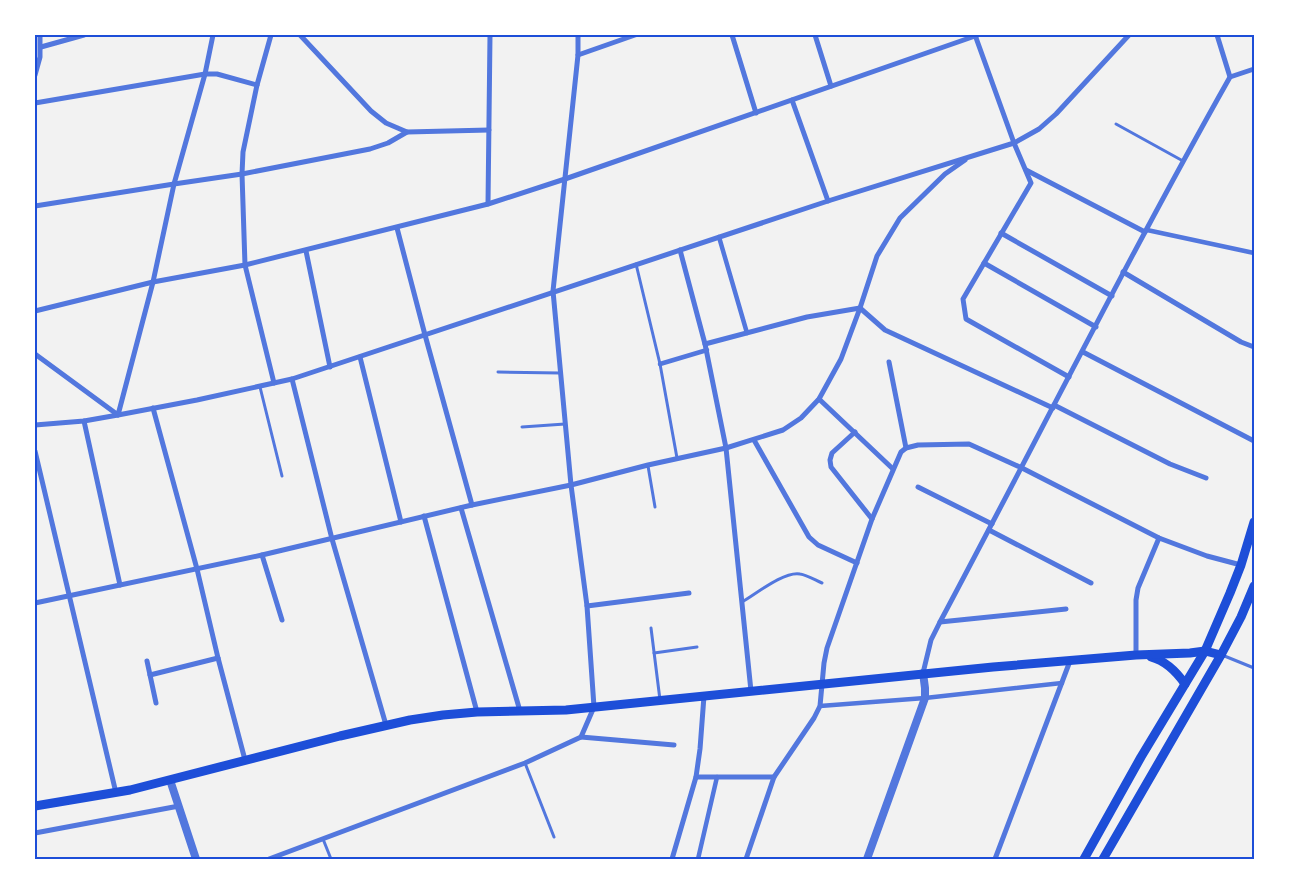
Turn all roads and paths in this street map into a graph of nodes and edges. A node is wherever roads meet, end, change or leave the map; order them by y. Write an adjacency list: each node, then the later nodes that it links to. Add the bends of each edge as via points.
1 (40, 35): 14 (street)
2 (84, 35): 14 (street)
3 (213, 35): 17 (street)
4 (271, 35): 20 (street)
5 (300, 35): 27 (street, via 371,111 386,123)
6 (490, 35): 26 (street)
7 (578, 35): 15 (street)
8 (635, 35): 15 (street)
9 (732, 35): 24 (street)
10 (815, 35): 21 (street)
11 (976, 35): 21 (street); 28 (street)
12 (1129, 35): 28 (street, via 1039,130)
13 (1217, 35): 19 (street)
14 (40, 47): 18 (street)
15 (578, 55): 33 (street)
16 (1254, 69): 19 (street)
17 (204, 74): 20 (street, via 217,74); 23 (street); 34 (street)
18 (35, 75)
19 (1230, 77): 30 (street)
20 (257, 85): 32 (street, via 243,152)
21 (831, 86): 22 (street)
22 (792, 100): 24 (street); 35 (street)
23 (35, 103)
24 (756, 112): 33 (street)
25 (1116, 124): 30 (lane)
26 (489, 130): 27 (street); 36 (street)
27 (407, 132): 32 (street, via 370,149)
28 (1014, 143): 29 (street); 31 (street)
29 (970, 157): 35 (street); 52 (street, via 945,174 900,218 877,256)
30 (1183, 161): 39 (street)
31 (1026, 170): 39 (street); 40 (street, via 1031,183)
32 (242, 174): 34 (street); 47 (street)
33 (565, 179): 36 (street); 50 (street)
34 (174, 184): 37 (street); 49 (street)
35 (828, 201): 41 (street)
36 (488, 204): 38 (street)
37 (35, 206)
38 (397, 228): 43 (street); 56 (street)
39 (1146, 231): 44 (street); 48 (street)
40 (1002, 233): 45 (street); 51 (street)
41 (719, 237): 42 (street); 55 (street)
42 (680, 250): 46 (street); 57 (street)
43 (306, 251): 47 (street); 64 (street)
44 (1254, 253)
45 (984, 263): 54 (street); 67 (street, via 964,299 966,319)
46 (636, 264): 50 (street); 63 (lane)
47 (246, 265): 49 (street); 69 (street)
48 (1123, 272): 51 (street); 58 (street)
49 (153, 282): 53 (street); 74 (street)
50 (553, 291): 56 (street); 66 (street)
51 (1112, 296): 54 (street)
52 (860, 308): 55 (street, via 807,317); 71 (street, via 841,359); 72 (street, via 885,330)
53 (35, 311)
54 (1096, 327): 59 (street)
55 (747, 333): 57 (street)
56 (425, 335): 61 (street); 93 (street)
57 (706, 347): 63 (street); 82 (street)
58 (1254, 347)
59 (1083, 352): 67 (street); 81 (street)
60 (35, 354): 74 (street)
61 (360, 357): 64 (street); 98 (street)
62 (889, 362): 83 (street)
63 (660, 364): 85 (lane)
64 (330, 367): 68 (street)
65 (498, 372): 66 (lane)
66 (560, 373): 76 (street)
67 (1069, 378): 72 (street)
68 (292, 379): 69 (street); 103 (street)
69 (274, 383): 70 (street)
70 (260, 386): 73 (street); 89 (lane)
71 (819, 399): 79 (street); 80 (street, via 801,418 783,430)
72 (1054, 407): 87 (street); 90 (street, via 1170,464)
73 (153, 408): 74 (street); 107 (street)
74 (118, 415): 75 (street)
75 (84, 420): 77 (street); 110 (street)
76 (565, 424): 78 (lane); 91 (street)
77 (35, 425)
78 (522, 427)
79 (855, 432): 88 (street); 97 (street, via 832,453 830,460)
80 (754, 440): 82 (street); 105 (street, via 809,537 818,545)
81 (1254, 441)
82 (726, 448): 85 (street); 115 (street)
83 (906, 448): 87 (street, via 970,444); 88 (street)
84 (35, 451): 113 (street)
85 (677, 458): 86 (street)
86 (648, 465): 91 (street); 94 (lane)
87 (1022, 468): 100 (street); 102 (street)
88 (893, 469): 97 (street)
89 (282, 476)
90 (1206, 478)
91 (571, 485): 93 (street); 116 (street)
92 (918, 487): 100 (street)
93 (472, 504): 95 (street)
94 (655, 507)
95 (461, 508): 96 (street); 142 (street)
96 (424, 516): 98 (street); 143 (street)
97 (872, 519): 105 (street)
98 (401, 522): 103 (street)
99 (1254, 522): 106 (main road)
100 (992, 524): 101 (street)
101 (989, 530): 109 (street); 119 (street)
102 (1159, 538): 106 (street); 124 (street, via 1138,588)
103 (332, 539): 104 (street); 144 (street)
104 (262, 555): 107 (street); 118 (street)
105 (857, 563): 132 (street, via 827,648)
106 (1241, 565): 122 (main road)
107 (197, 568): 110 (street); 126 (street)
108 (822, 583): 115 (lane, via 800,574 790,574)
109 (1091, 583)
110 (120, 585): 113 (street)
111 (1254, 586): 125 (main road)
112 (690, 593): 116 (street)
113 (69, 595): 114 (street); 153 (street)
114 (35, 603)
115 (742, 603): 135 (street)
116 (587, 606): 141 (street)
117 (1066, 609): 119 (street)
118 (282, 620)
119 (940, 622): 130 (street, via 931,640)
120 (651, 628): 123 (lane)
121 (697, 647): 123 (lane)
122 (1205, 651): 124 (main road); 125 (main road); 134 (main road)
123 (654, 653): 138 (lane)
124 (1136, 655): 127 (main road); 134 (main road, via 1164,662)
125 (1222, 655): 129 (lane); 168 (main road)
126 (218, 658): 131 (street); 147 (street)
127 (1070, 660): 130 (main road); 133 (street)
128 (147, 661): 131 (street)
129 (1254, 668)
130 (923, 673): 132 (main road); 137 (street)
131 (150, 675): 139 (street)
132 (822, 683): 135 (main road); 140 (street)
133 (1062, 683): 137 (street); 166 (street)
134 (1185, 684): 167 (main road)
135 (751, 691): 136 (main road)
136 (704, 696): 138 (main road); 149 (street)
137 (925, 698): 140 (street); 165 (street)
138 (660, 701): 141 (main road)
139 (156, 703)
140 (820, 706): 151 (street)
141 (594, 707): 142 (main road); 145 (street)
142 (520, 711): 143 (main road)
143 (476, 712): 144 (main road)
144 (386, 725): 147 (main road)
145 (581, 737): 146 (street); 148 (street)
146 (674, 745)
147 (245, 760): 152 (main road)
148 (525, 763): 157 (lane); 158 (street)
149 (696, 777): 150 (street); 162 (street)
150 (717, 777): 151 (street); 163 (street)
151 (774, 777): 164 (street)
152 (170, 780): 153 (main road); 155 (street)
153 (116, 793): 154 (main road)
154 (35, 806)
155 (179, 806): 156 (street); 159 (street)
156 (35, 833)
157 (554, 837)
158 (323, 839): 160 (street); 161 (lane)
159 (196, 859)
160 (269, 859)
161 (330, 859)
162 (672, 859)
163 (698, 859)
164 (746, 859)
165 (867, 859)
166 (995, 859)
167 (1084, 859)
168 (1103, 859)

